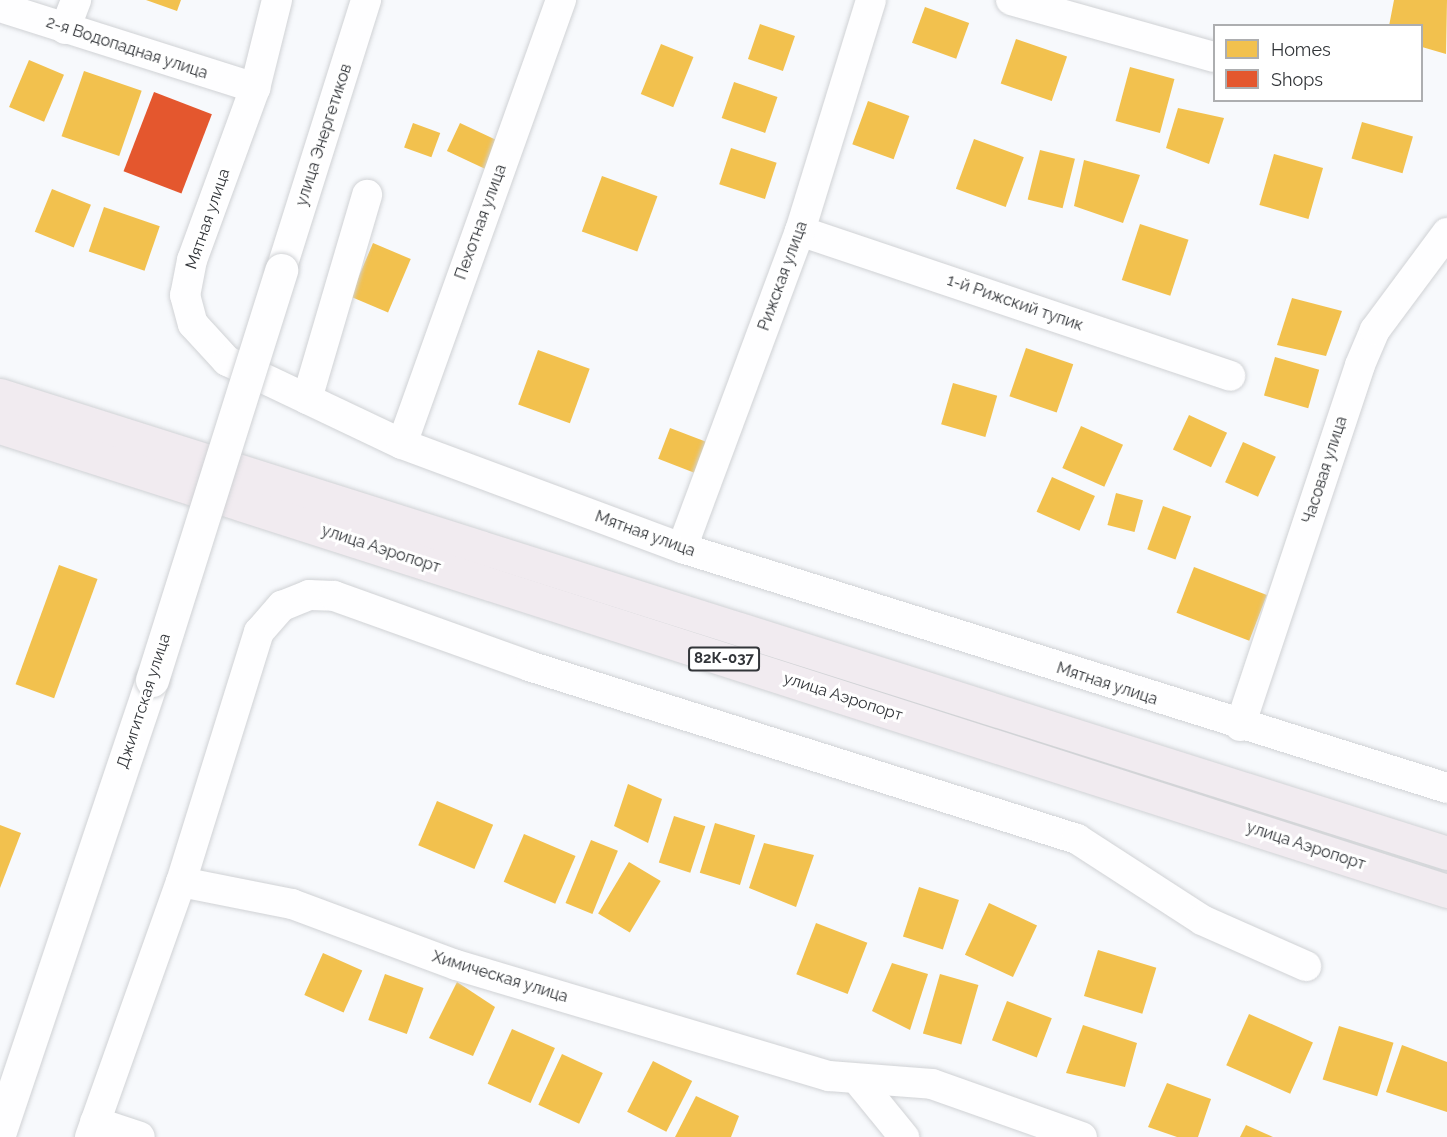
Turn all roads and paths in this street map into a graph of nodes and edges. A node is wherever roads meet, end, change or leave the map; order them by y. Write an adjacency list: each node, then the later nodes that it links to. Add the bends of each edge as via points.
1 (76, 0): 8 (street)
2 (277, 0): 10 (street, Мятная улица)
3 (366, 0): 14 (street, улица Энергетиков)
4 (561, 0): 19 (street, Пехотная улица)
5 (871, 0): 12 (street, Рижская улица)
6 (1011, 0): 9 (street)
7 (0, 7): 8 (street, 2-я Водопадная улица)
8 (65, 29): 10 (street, 2-я Водопадная улица)
9 (1213, 56)
10 (255, 88): 17 (street, Мятная улица, via 192,260 185,295 194,324 227,362)
11 (367, 195): 17 (street)
12 (800, 231): 15 (street, 1-й Рижский тупик); 20 (street, Рижская улица)
13 (1447, 233): 21 (street, Часовая улица, via 1375,330 1360,365)
14 (281, 270): 29 (street, Джигитская улица, bridge, via 152,680)
15 (1230, 376)
16 (0, 395): 23 (main road, улица Аэропорт)
17 (307, 399): 19 (street, Мятная улица)
18 (0, 427): 25 (main road, улица Аэропорт / 82К-037)
19 (402, 444): 20 (street, Мятная улица)
20 (682, 548): 21 (street, Мятная улица)
21 (1240, 726): 22 (street, Мятная улица)
22 (1447, 788)
23 (1447, 853)
24 (180, 882): 26 (street, via 259,632 282,606 309,595 334,596 529,666 1077,839 1202,920); 27 (street, Химическая улица, via 292,904 456,964); 28 (street)
25 (1447, 891)
26 (1306, 966)
27 (860, 1083): 31 (street); 32 (street, Химическая улица, via 932,1084)
28 (93, 1129): 30 (street)
29 (0, 1131)
30 (140, 1137)
31 (904, 1137)
32 (1082, 1137)

